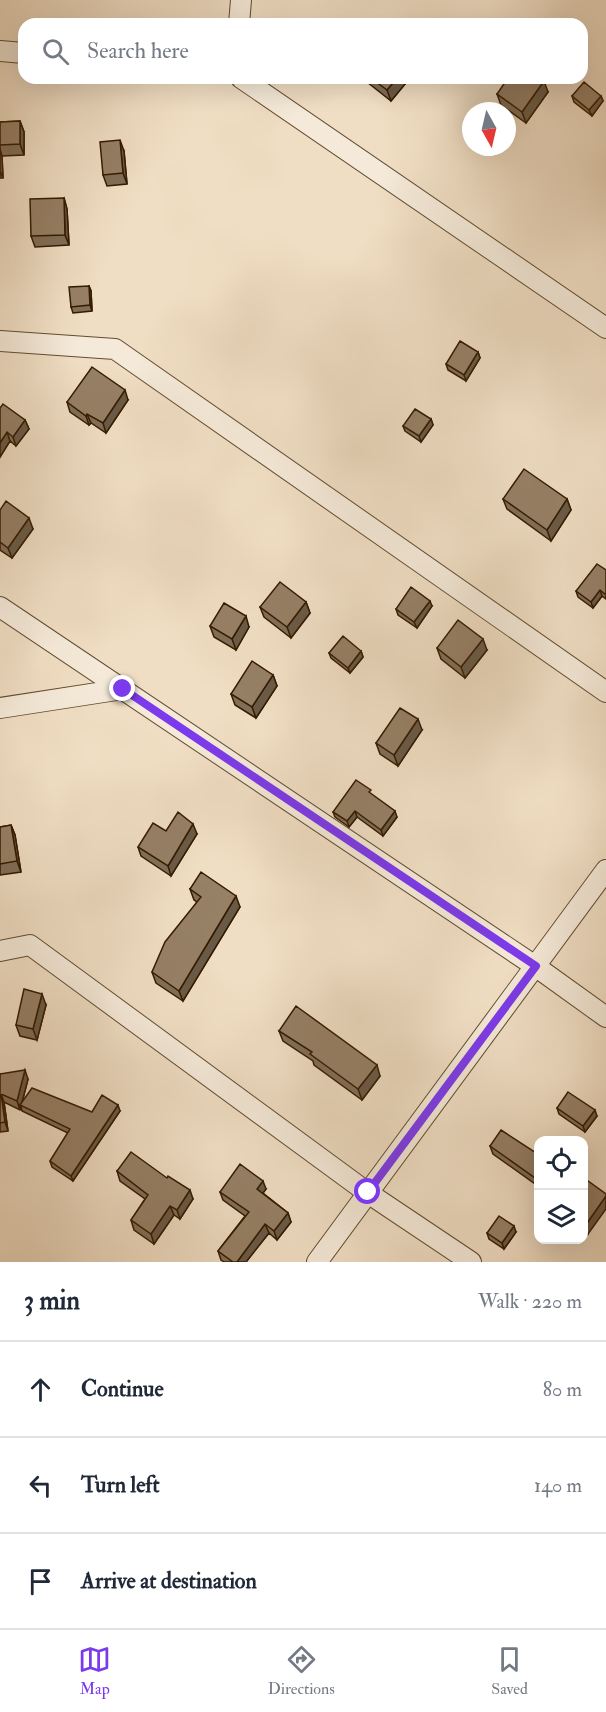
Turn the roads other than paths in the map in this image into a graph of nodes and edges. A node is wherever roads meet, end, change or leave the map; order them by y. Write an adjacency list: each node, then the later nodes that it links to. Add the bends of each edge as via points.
1 (242, 0): 2 (street)
2 (240, 18)
3 (0, 51): 4 (street)
4 (18, 52)
5 (249, 84): 6 (street)
6 (606, 328)
7 (0, 341): 10 (street, via 115,349)
8 (0, 607): 9 (street)
9 (123, 689): 11 (street); 14 (street)
10 (606, 692)
11 (0, 708)
12 (606, 870): 14 (street)
13 (0, 951): 16 (street, via 30,945)
14 (536, 966): 15 (street); 16 (street)
15 (606, 1017)
16 (368, 1192): 17 (street); 18 (street)
17 (317, 1262)
18 (471, 1262)

